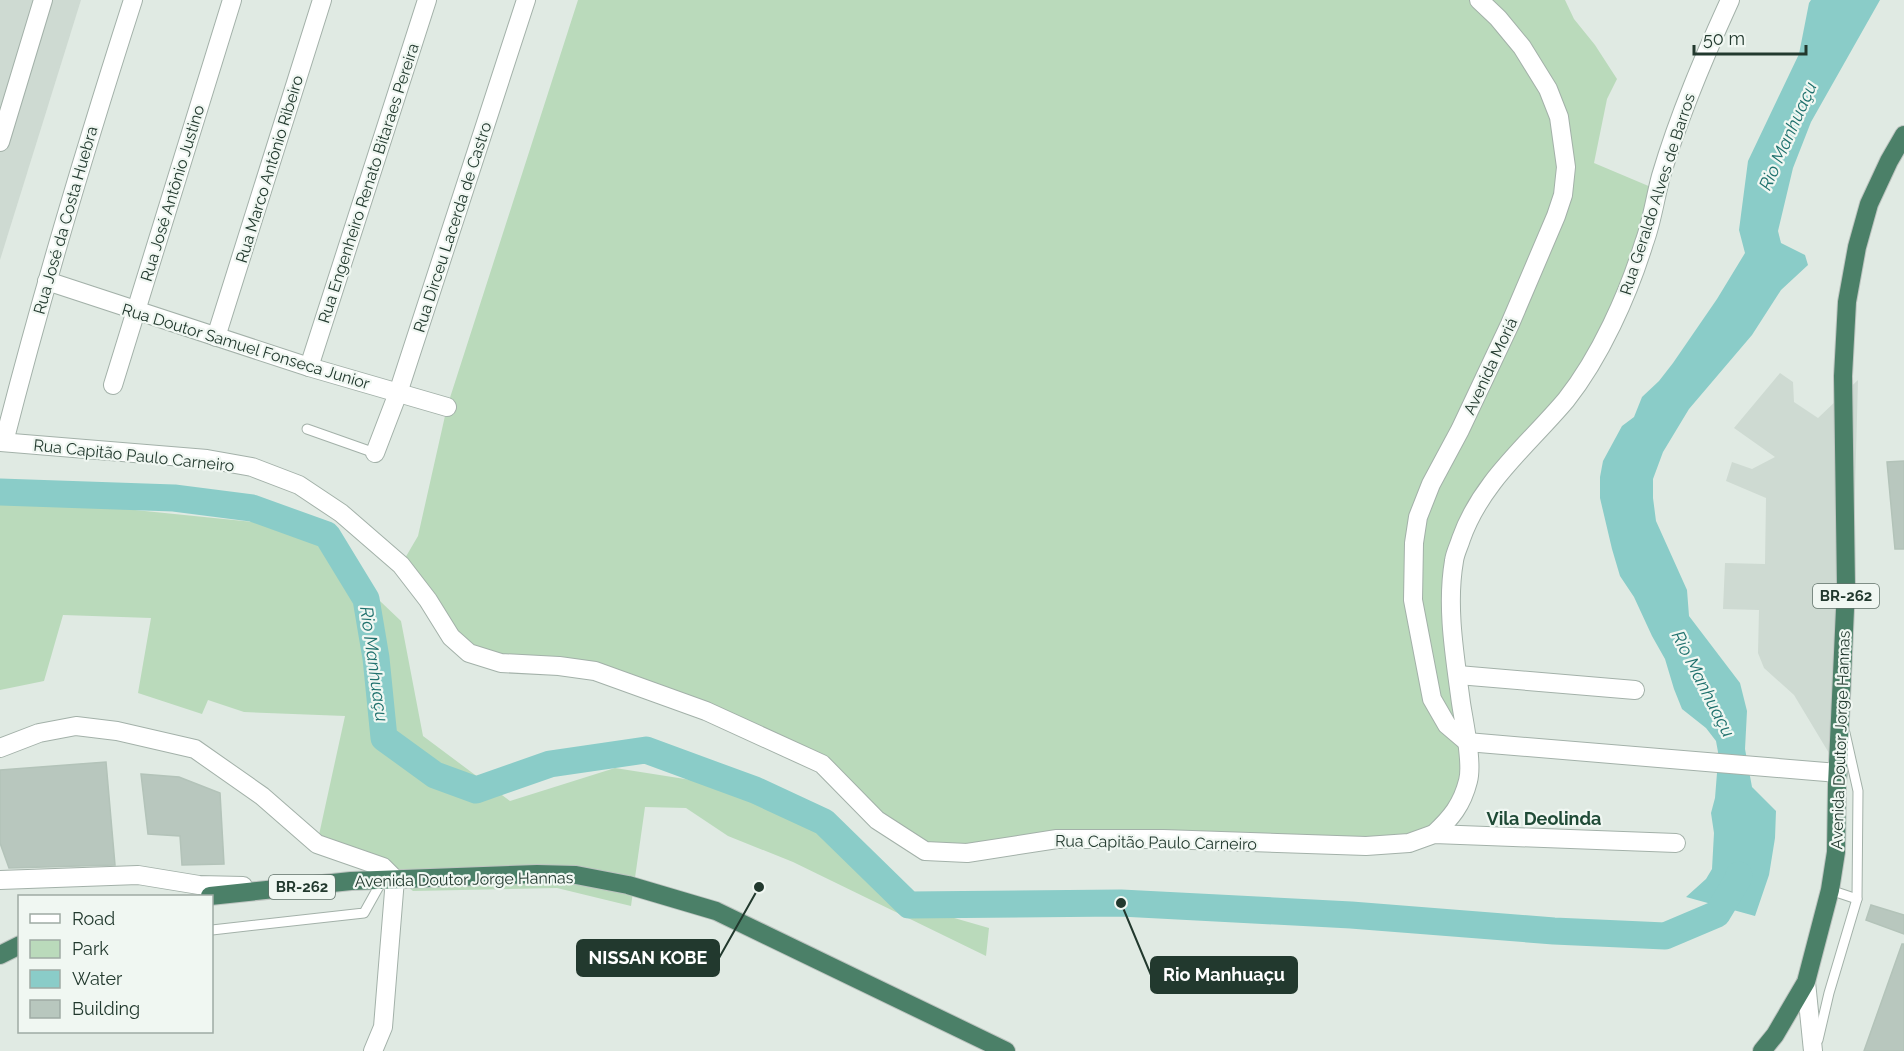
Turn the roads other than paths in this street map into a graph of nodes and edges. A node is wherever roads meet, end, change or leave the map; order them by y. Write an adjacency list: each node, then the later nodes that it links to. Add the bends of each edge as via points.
1 (43, 0): 10 (street)
2 (133, 0): 11 (street, Rua José da Costa Huebra)
3 (232, 0): 12 (street, Rua José Antônio Justino)
4 (322, 0): 13 (street, Rua Marco Antônio Ribeiro)
5 (428, 0): 14 (street, Rua Engenheiro Renato Bitaraes Pereira)
6 (526, 0): 16 (street, Rua Dirceu Lacerda de Castro)
7 (1479, 0): 24 (street, Avenida Moriá, via 1522,47 1548,89 1559,117 1566,166 1556,216 1510,324 1418,517 1413,600 1432,699 1447,725)
8 (1730, 0): 21 (street, Rua Geraldo Alves de Barros, via 1679,120 1645,243 1597,354 1566,399 1486,490 1466,527 1454,559 1451,600)
9 (1904, 135): 23 (highway, Avenida Doutor Jorge Hannas / BR-262, via 1869,204 1847,302 1843,376 1846,586)
10 (0, 142)
11 (46, 281): 12 (street, Rua Doutor Samuel Fonseca Junior); 19 (street, Rua José da Costa Huebra)
12 (136, 311): 13 (street, Rua Doutor Samuel Fonseca Junior); 15 (street, Rua José Antônio Justino)
13 (216, 337): 14 (street, Rua Doutor Samuel Fonseca Junior)
14 (309, 367): 16 (street, Rua Doutor Samuel Fonseca Junior)
15 (112, 385)
16 (398, 393): 17 (street, Rua Doutor Samuel Fonseca Junior); 20 (street, Rua Dirceu Lacerda de Castro)
17 (447, 406)
18 (307, 429): 20 (lane)
19 (2, 442): 27 (street, Rua Capitão Paulo Carneiro, via 207,459 252,467 299,485 341,513 401,565 451,637 469,653 501,663 595,671 706,711 822,764 877,820 926,851 967,853 1057,839 1366,846 1409,843)
20 (375, 453)
21 (1458, 675): 22 (street); 24 (street, Rua Geraldo Alves de Barros)
22 (1635, 690)
23 (1841, 715): 26 (highway, Avenida Doutor Jorge Hannas / BR-262); 34 (lane, via 1858,790)
24 (1467, 742): 26 (street); 27 (street, Rua Geraldo Alves de Barros, via 1469,779 1459,807)
25 (0, 748): 29 (street, via 39,733 76,726 195,749 262,796 317,844 383,867)
26 (1838, 772): 32 (highway, Avenida Doutor Jorge Hannas / BR-262, via 1836,852)
27 (1434, 834): 28 (street)
28 (1676, 843)
29 (389, 879): 31 (highway, Avenida Doutor Jorge Hannas / BR-262); 35 (lane, via 364,913); 39 (street, via 382,1027); 40 (highway, Avenida Doutor Jorge Hannas / BR-262, via 537,874 576,875 628,885 716,911)
30 (0, 880): 31 (street, via 138,875 199,885)
31 (303, 886): 33 (highway, Avenida Doutor Jorge Hannas / BR-262)
32 (1830, 890): 34 (lane); 38 (highway, Avenida Doutor Jorge Hannas / BR-262)
33 (213, 897)
34 (1857, 899): 42 (lane)
35 (213, 930)
36 (18, 946): 37 (highway)
37 (0, 955)
38 (1806, 982): 41 (highway, Avenida Doutor Jorge Hannas / BR-262); 42 (street)
39 (373, 1051)
40 (1006, 1051)
41 (1762, 1051)
42 (1814, 1051)

